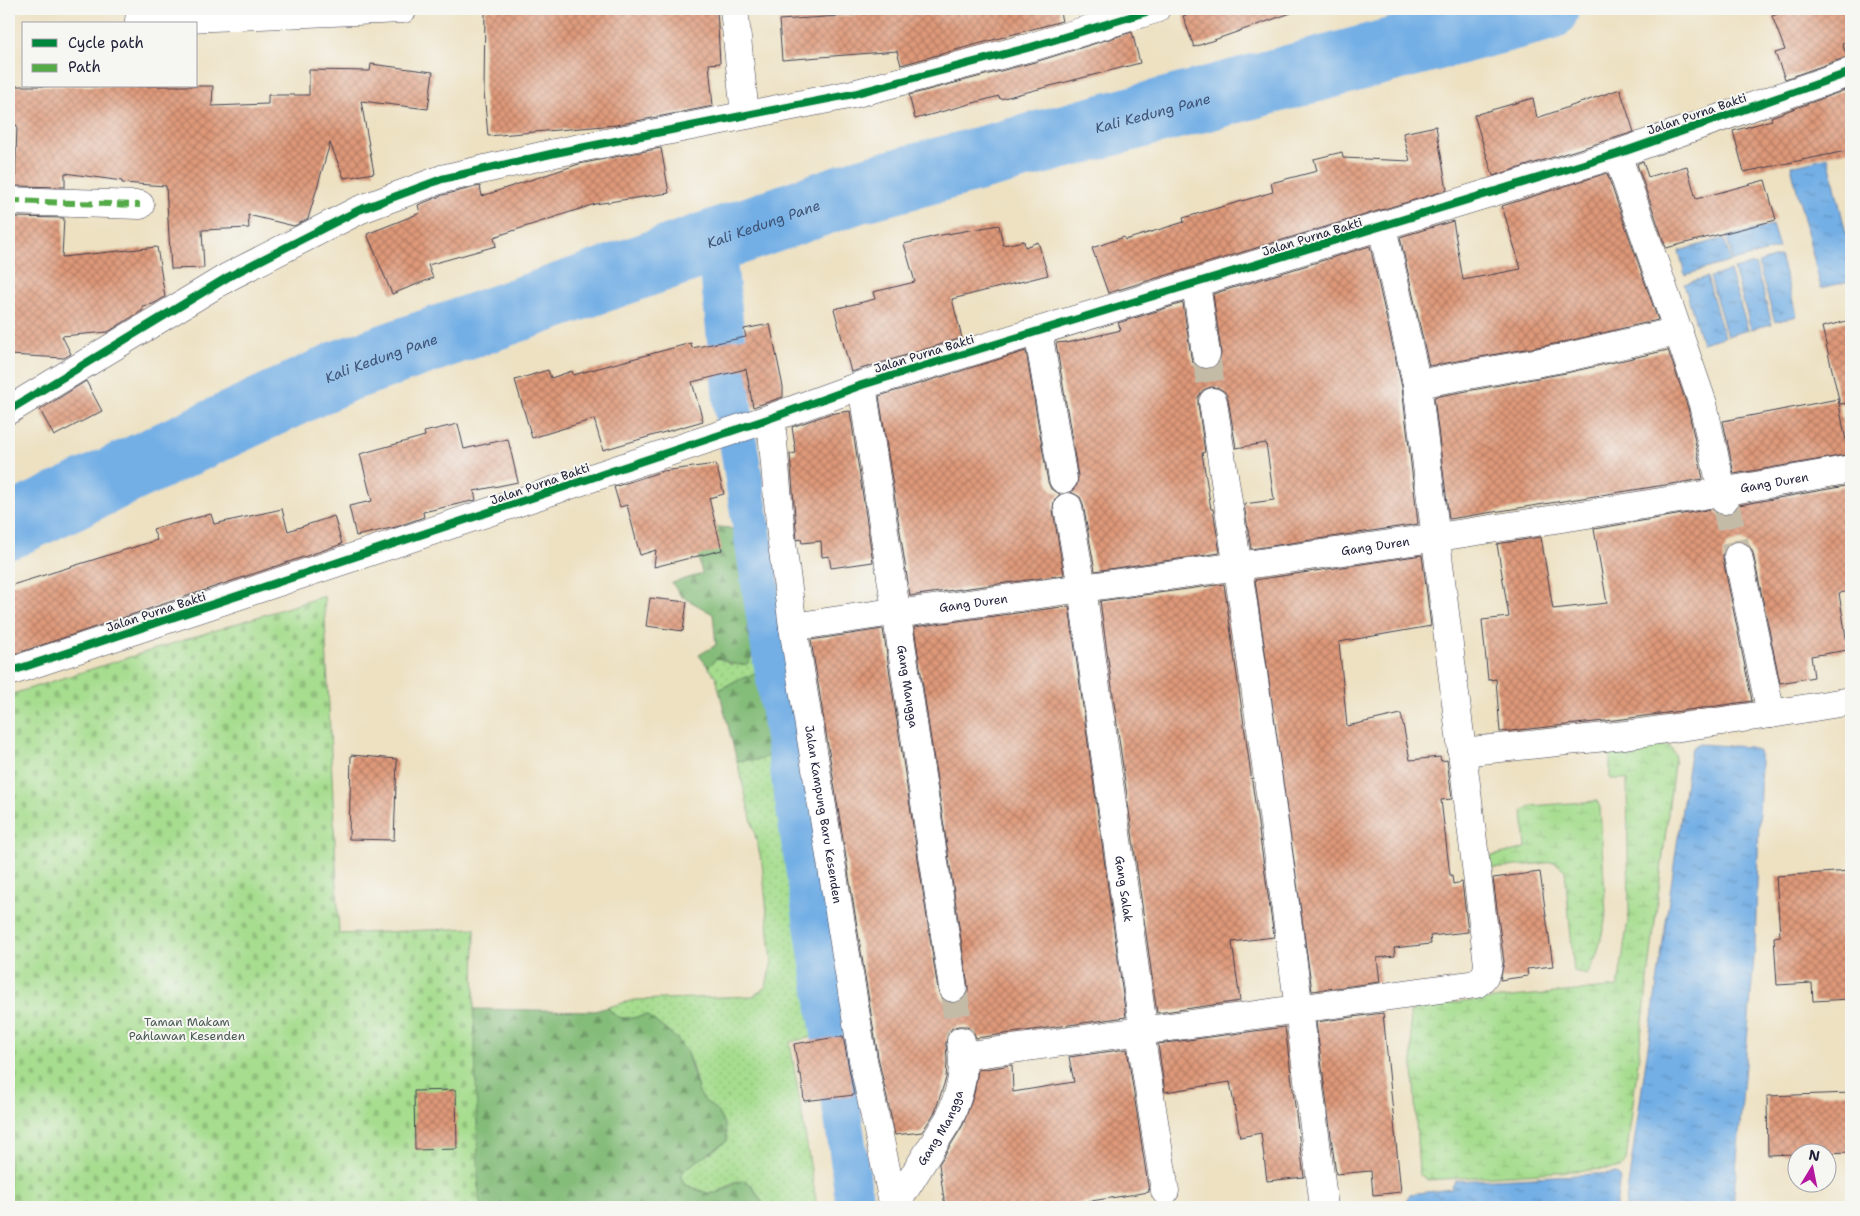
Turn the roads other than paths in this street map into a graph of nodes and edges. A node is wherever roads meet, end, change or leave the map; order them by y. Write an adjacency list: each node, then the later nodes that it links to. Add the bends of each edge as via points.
1 (403, 9): 4 (street)
2 (734, 9): 6 (street)
3 (1156, 9): 6 (street, via 1031,47 853,94)
4 (139, 20)
5 (1851, 72): 7 (street, Jalan Purna Bakti)
6 (745, 115): 18 (street, via 442,179 359,210 228,277)
7 (1618, 154): 10 (street, Jalan Purna Bakti); 13 (street)
8 (9, 201): 9 (street)
9 (140, 205)
10 (1382, 227): 11 (street, Jalan Purna Bakti); 15 (street)
11 (1196, 284): 12 (street, Jalan Purna Bakti); 14 (street)
12 (1038, 331): 16 (street, Jalan Purna Bakti); 21 (street)
13 (1679, 331): 15 (street, via 1563,358); 22 (street, via 1703,404)
14 (1206, 354)
15 (1417, 384): 24 (street)
16 (862, 385): 19 (street, Jalan Purna Bakti); 28 (street, Gang Mangga)
17 (1213, 402): 26 (street)
18 (9, 410)
19 (771, 418): 29 (street, Jalan Kampung Baru Kesenden); 30 (street, Jalan Purna Bakti)
20 (1851, 469): 22 (street, Gang Duren)
21 (1063, 479)
22 (1723, 496): 24 (street, Gang Duren)
23 (1068, 507): 27 (street, Gang Salak)
24 (1435, 536): 26 (street, Gang Duren); 33 (street)
25 (1738, 556): 32 (street)
26 (1238, 566): 27 (street, Gang Duren); 35 (street)
27 (1082, 588): 28 (street, Gang Duren); 36 (street, Gang Salak)
28 (897, 613): 29 (street, Gang Duren); 34 (street, Gang Mangga)
29 (793, 627): 38 (street, Jalan Kampung Baru Kesenden, via 863,1060)
30 (9, 672)
31 (1851, 702): 32 (street)
32 (1771, 714): 33 (street, via 1625,736)
33 (1462, 752): 35 (street, via 1488,970 1476,984)
34 (953, 988)
35 (1300, 1009): 36 (street); 39 (street)
36 (1142, 1030): 37 (street, Gang Salak); 38 (street, Gang Mangga, via 962,1048 963,1077 949,1119)
37 (1166, 1191)
38 (894, 1207)
39 (1324, 1207)

